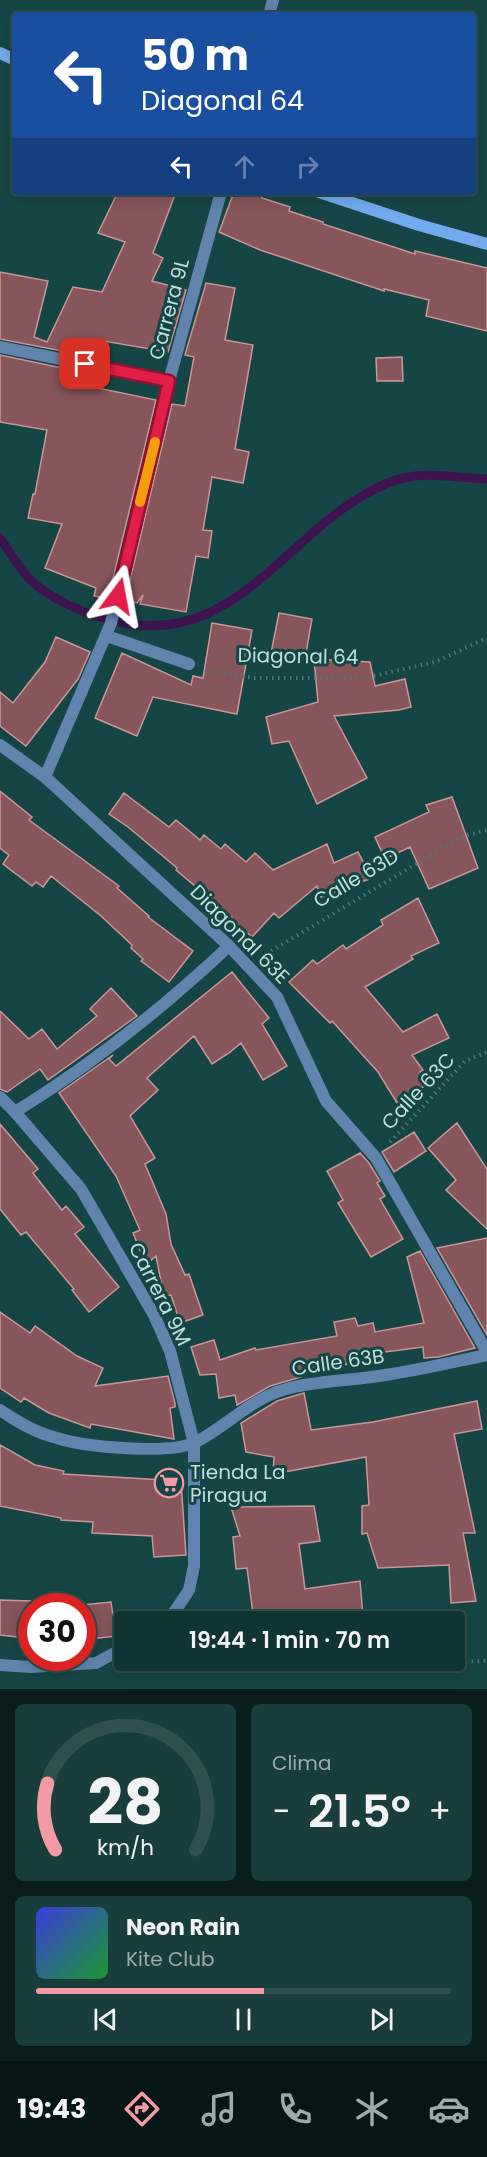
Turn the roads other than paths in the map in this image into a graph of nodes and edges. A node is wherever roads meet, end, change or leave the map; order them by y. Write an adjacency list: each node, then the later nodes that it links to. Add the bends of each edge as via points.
1 (220, 195): 5 (street, Carrera 9L)
2 (328, 195): 3 (street)
3 (487, 244)
4 (0, 346): 5 (street)
5 (169, 381): 6 (street, Carrera 9L)
6 (107, 636): 7 (street); 9 (street, Carrera 9L)
7 (189, 664)
8 (0, 745): 9 (street, Diagonal 63E)
9 (45, 777): 10 (street, Diagonal 63E)
10 (229, 946): 12 (street, via 99,1056); 13 (street, Diagonal 63E, via 277,996 326,1101 376,1158)
11 (0, 1097): 12 (street, Carrera 9M)
12 (15, 1112): 15 (street, Carrera 9M, via 81,1189 154,1315 170,1351)
13 (487, 1353): 15 (street, Calle 63B, via 383,1376 284,1389)
14 (0, 1410): 15 (street, Calle 63B, via 22,1425 56,1438 91,1445 163,1449)
15 (194, 1443): 16 (street, Carrera 9M, via 194,1566 189,1590)
16 (175, 1611)
17 (114, 1653): 18 (street, via 96,1663)
18 (0, 1665)

